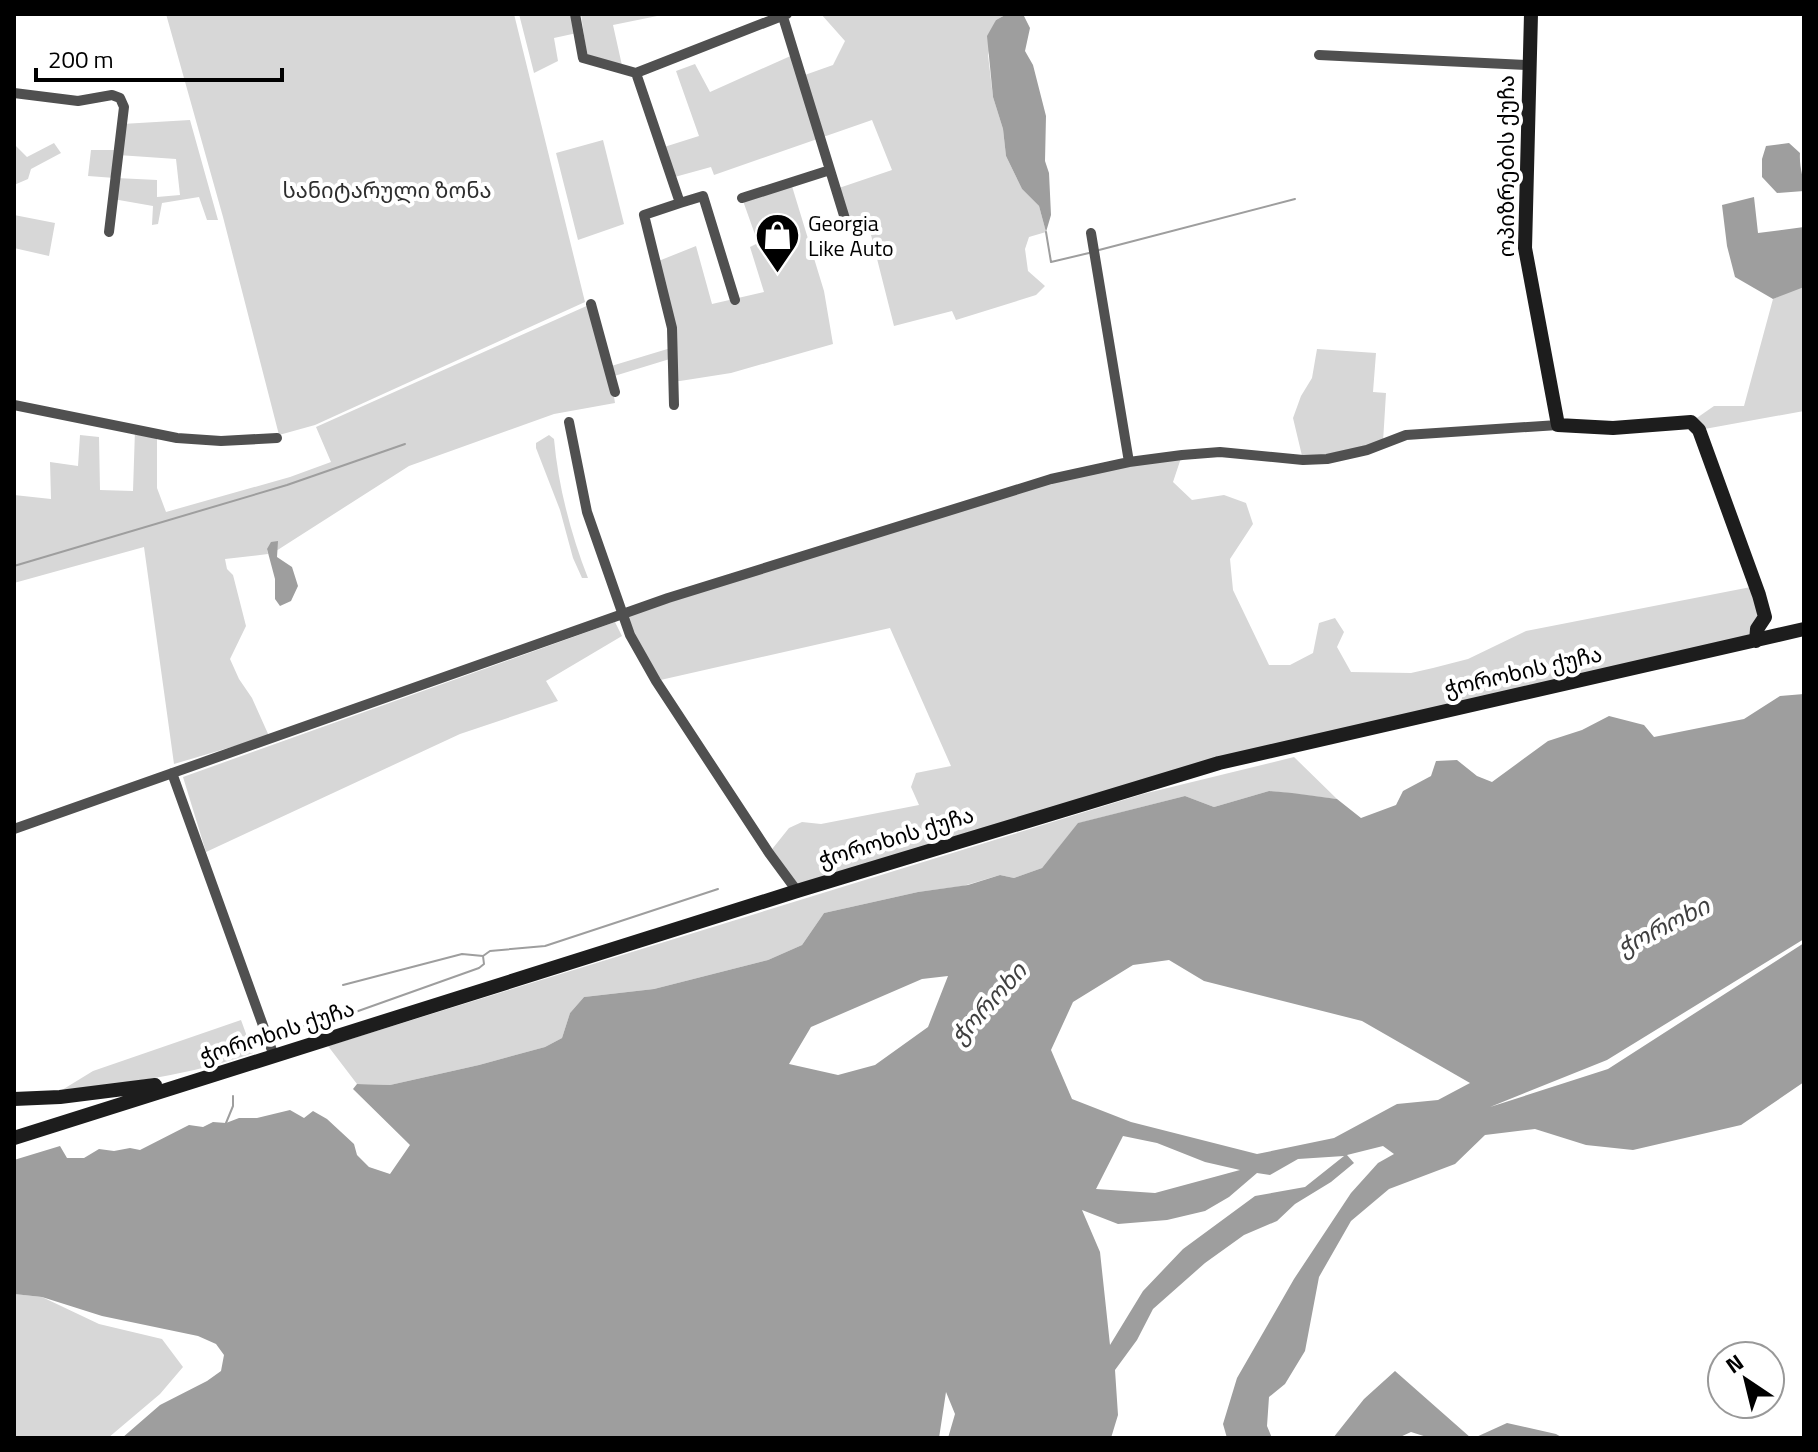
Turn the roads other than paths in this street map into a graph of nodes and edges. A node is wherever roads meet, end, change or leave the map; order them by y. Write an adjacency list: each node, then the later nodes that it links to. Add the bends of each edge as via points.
1 (575, 14): 6 (street, via 583,58)
2 (1531, 14): 5 (street, ოპიზრების ქუჩა)
3 (785, 15): 6 (street); 8 (street)
4 (1319, 55): 5 (street)
5 (1528, 65): 20 (street, ოპიზრების ქუჩა, via 1525,248)
6 (636, 73): 10 (street)
7 (14, 93): 12 (street, via 78,101 120,98 124,107)
8 (830, 170): 9 (street); 11 (street)
9 (742, 198)
10 (680, 203): 14 (street, via 703,196); 18 (street, via 644,215 672,328)
11 (846, 222)
12 (109, 232)
13 (1091, 233): 22 (street)
14 (735, 300)
15 (591, 304): 16 (street)
16 (615, 392)
17 (14, 405): 21 (street, via 177,438)
18 (674, 405)
19 (569, 422): 23 (street, via 587,512)
20 (1558, 425): 22 (street, via 1406,435 1327,459 1220,452); 25 (street, via 1613,428 1691,422 1699,430 1765,617)
21 (277, 438)
22 (1129, 462): 23 (street, via 1051,479)
23 (623, 614): 26 (street); 28 (street, via 656,681)
24 (1804, 629): 25 (street, ჭოროხის ქუჩა)
25 (1756, 641): 28 (street, ჭოროხის ქუჩა, via 1219,763)
26 (172, 773): 27 (street); 29 (street)
27 (14, 829)
28 (797, 891): 29 (street, ჭოროხის ქუჩა)
29 (274, 1056): 30 (street, ჭოროხის ქუჩა)
30 (222, 1072): 31 (street, via 137,1089); 32 (street, ჭოროხის ქუჩა)
31 (14, 1099)
32 (14, 1138)

